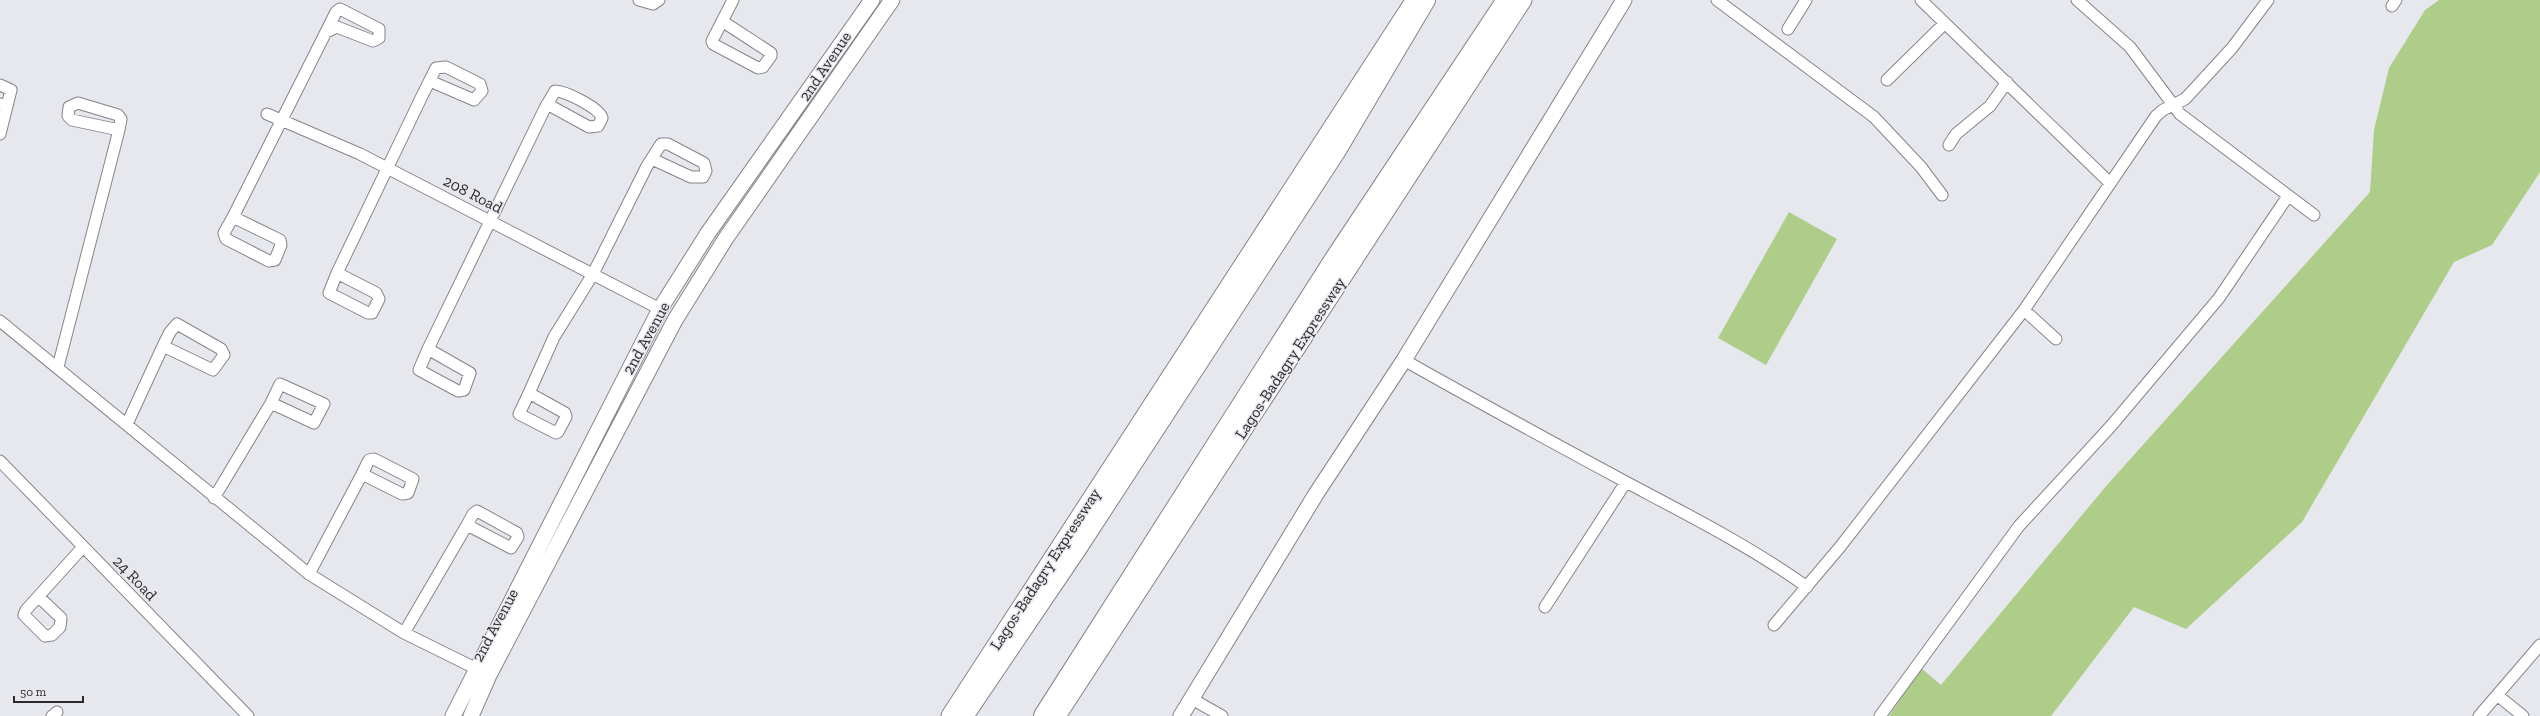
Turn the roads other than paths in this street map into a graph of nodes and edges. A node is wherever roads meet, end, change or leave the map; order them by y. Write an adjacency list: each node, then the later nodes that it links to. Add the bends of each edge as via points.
1 (639, 0): 2 (street, via 653,4)
2 (659, 0)
3 (733, 0): 16 (street)
4 (872, 0): 42 (street, 2nd Avenue, via 720,215)
5 (1415, 0): 72 (main road, Lagos-Badagry Expressway)
6 (1425, 0): 73 (highway, Lagos-Badagry Expressway, via 1336,150 1076,549)
7 (1507, 0): 74 (highway, Lagos-Badagry Expressway, via 1330,265)
8 (1523, 0): 75 (main road, Lagos-Badagry Expressway)
9 (1624, 0): 48 (street)
10 (1716, 0): 35 (street, via 1874,117 1921,167)
11 (1806, 0): 18 (street)
12 (1921, 0): 17 (street)
13 (2077, 0): 25 (street, via 2130,47)
14 (2268, 0): 25 (street, via 2227,53 2185,99)
15 (887, 2): 66 (street, 2nd Avenue, via 726,238 675,320)
16 (722, 21): 16 (street, via 770,53 771,56 763,67 758,68 713,44 712,41)
17 (1945, 23): 20 (street); 22 (street)
18 (1788, 29)
19 (326, 32): 19 (street, via 334,14 340,9 380,29 381,34 373,41 337,27); 28 (street)
20 (1887, 80)
21 (430, 81): 33 (street)
22 (2007, 82): 31 (street, via 1990,106 1956,134); 34 (street)
23 (0, 85): 26 (street, via 11,90)
24 (547, 104): 39 (street)
25 (2173, 104): 34 (street, via 2156,116); 36 (street, via 2186,119)
26 (4, 105): 30 (street)
27 (267, 114): 28 (street, 208 Road)
28 (282, 121): 33 (street, 208 Road); 38 (street)
29 (118, 130): 49 (street)
30 (0, 134)
31 (1949, 145)
32 (652, 159): 41 (street)
33 (388, 168): 39 (street, 208 Road); 40 (street)
34 (2109, 182): 43 (street)
35 (1942, 195)
36 (2288, 196): 37 (street); 78 (street, via 2219,298 2111,426 2019,526)
37 (2314, 215)
38 (233, 217): 38 (street, via 224,234 226,239 269,261 275,260 281,245 280,240)
39 (491, 221): 41 (street, 208 Road); 47 (street)
40 (337, 273)
41 (593, 274): 42 (street, 208 Road); 50 (street, via 554,337)
42 (660, 309): 66 (street, 2nd Avenue)
43 (2024, 310): 45 (street); 60 (street)
44 (0, 321): 49 (street)
45 (2056, 339)
46 (163, 346): 46 (street, via 177,324 220,349 224,355 213,370); 52 (street)
47 (428, 349): 47 (street, via 419,370 458,391 464,390 470,373)
48 (1404, 360): 55 (street); 68 (street, via 1316,494)
49 (58, 367): 52 (street)
50 (529, 393)
51 (271, 403): 51 (street, via 279,385 282,384 324,405 314,423); 56 (street)
52 (127, 424): 56 (street)
53 (0, 461): 58 (street, 24 Road)
54 (362, 474): 59 (street)
55 (1626, 482): 60 (street, via 1712,529); 62 (street)
56 (214, 498): 59 (street)
57 (467, 525): 64 (street)
58 (84, 547): 61 (street); 69 (street, 24 Road)
59 (309, 574): 64 (street)
60 (1807, 587): 63 (street)
61 (39, 597)
62 (1545, 607)
63 (1774, 624)
64 (404, 633): 66 (street)
65 (2540, 644): 67 (street)
66 (482, 672): 70 (street, 2nd Avenue); 71 (street, 2nd Avenue)
67 (2497, 695): 79 (street); 80 (street)
68 (1192, 699): 76 (street); 77 (street)
69 (248, 716)
70 (453, 716)
71 (471, 716)
72 (950, 716)
73 (963, 716)
74 (1044, 716)
75 (1057, 716)
76 (1182, 716)
77 (1222, 716)
78 (1880, 716)
79 (2479, 716)
80 (2523, 716)

